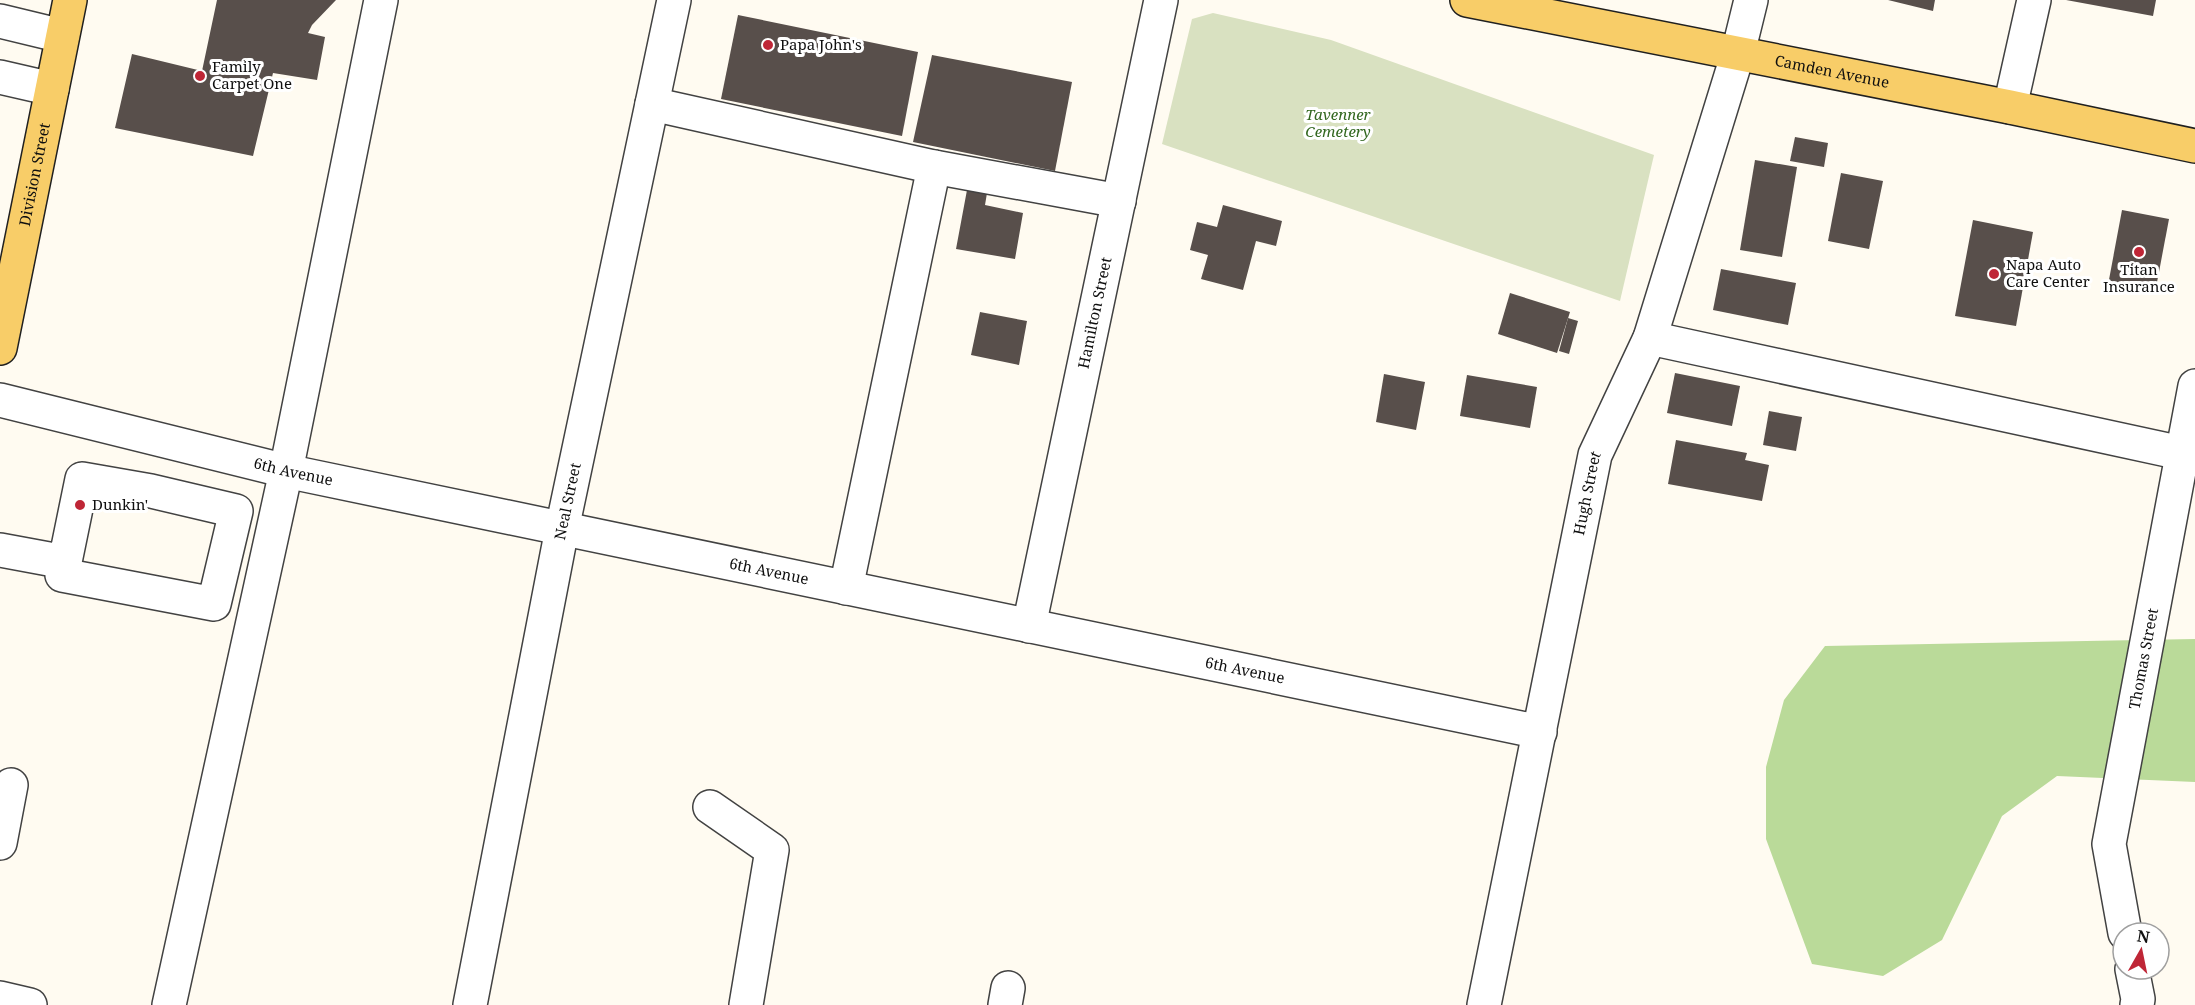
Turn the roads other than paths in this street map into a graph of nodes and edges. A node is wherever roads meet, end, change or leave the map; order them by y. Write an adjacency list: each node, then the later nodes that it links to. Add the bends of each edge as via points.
1 (70, 0): 9 (main road, Division Street)
2 (381, 0): 24 (street)
3 (674, 0): 13 (street, Neal Street)
4 (1161, 0): 17 (street, Hamilton Street)
5 (1467, 0): 10 (main road, Camden Avenue)
6 (1751, 0): 10 (street, Hugh Street)
7 (2034, 0): 14 (street)
8 (0, 21): 9 (street)
9 (62, 36): 12 (main road, Division Street)
10 (1738, 53): 14 (main road, Camden Avenue); 18 (street, Hugh Street)
11 (0, 77): 12 (street)
12 (52, 88): 19 (main road, Division Street)
13 (652, 104): 16 (street); 26 (street, Neal Street)
14 (2010, 107): 15 (main road, Camden Avenue)
15 (2194, 140)
16 (934, 167): 17 (street); 29 (street)
17 (1119, 201): 30 (street, Hamilton Street)
18 (1650, 338): 23 (street); 31 (street, Hugh Street, via 1595,455)
19 (0, 348)
20 (2195, 386): 23 (street, Thomas Street)
21 (0, 400): 22 (street, 6th Avenue)
22 (161, 440): 24 (street, 6th Avenue); 25 (street)
23 (2188, 454): 35 (street, Thomas Street, via 2109,843)
24 (286, 471): 26 (street, 6th Avenue); 39 (street)
25 (151, 491): 28 (street, via 82,479); 28 (street, via 236,512 214,604 62,575)
26 (562, 529): 29 (street, 6th Avenue); 40 (street, Neal Street)
27 (0, 550): 28 (street)
28 (65, 562)
29 (846, 588): 30 (street, 6th Avenue)
30 (1029, 626): 31 (street, 6th Avenue)
31 (1540, 732): 42 (street, Hugh Street)
32 (11, 785): 34 (street)
33 (710, 807): 41 (street, via 772,850)
34 (0, 843)
35 (2123, 921)
36 (2134, 981): 43 (street)
37 (0, 999): 38 (street)
38 (30, 1005)
39 (169, 1005)
40 (470, 1005)
41 (746, 1005)
42 (1484, 1005)
43 (2137, 1005)

